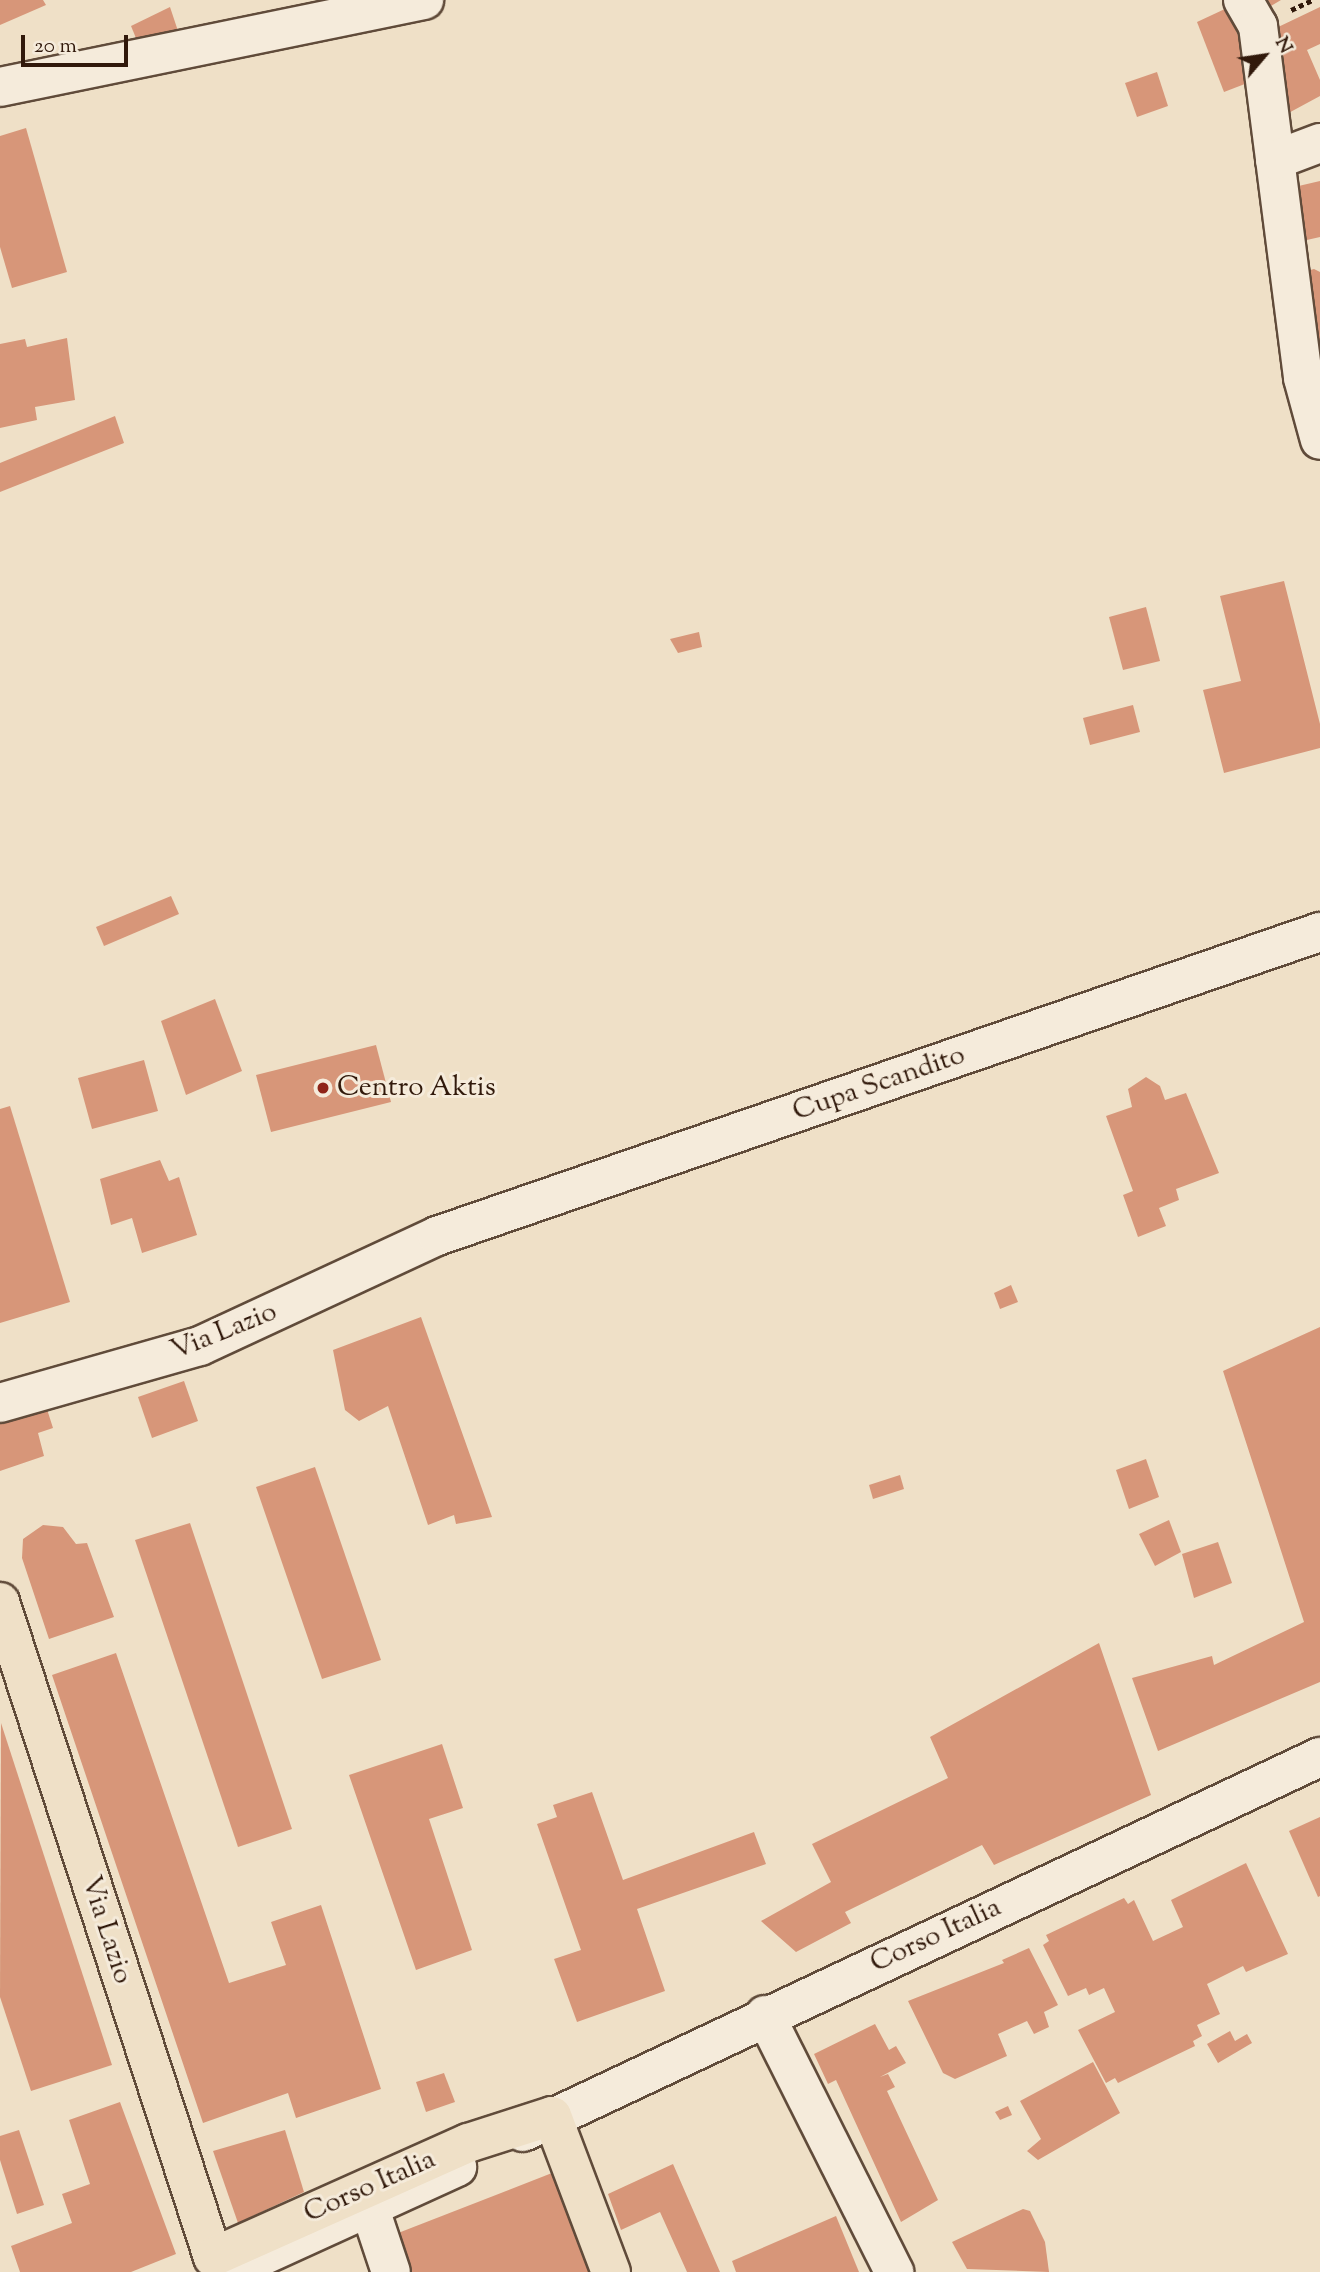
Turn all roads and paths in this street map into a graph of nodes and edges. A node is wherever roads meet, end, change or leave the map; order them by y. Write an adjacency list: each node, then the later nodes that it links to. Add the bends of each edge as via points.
1 (424, 0): 3 (street)
2 (1243, 0): 5 (street, via 1258,26)
3 (0, 87)
4 (1320, 143): 5 (street)
5 (1275, 160): 6 (street, via 1303,378)
6 (1320, 440)
7 (1320, 932): 8 (street, Cupa Scandito)
8 (437, 1236): 9 (street, Via Lazio, via 200,1346)
9 (0, 1403)
10 (0, 1602): 15 (main road, Via Lazio)
11 (1320, 1757): 12 (street, Corso Italia)
12 (765, 2015): 13 (street, Corso Italia); 18 (street)
13 (552, 2116): 14 (street, Corso Italia); 15 (main road, Corso Italia, via 468,2143); 17 (main road)
14 (369, 2210): 15 (street, Corso Italia); 16 (street)
15 (211, 2267)
16 (391, 2272)
17 (611, 2272)
18 (894, 2272)

